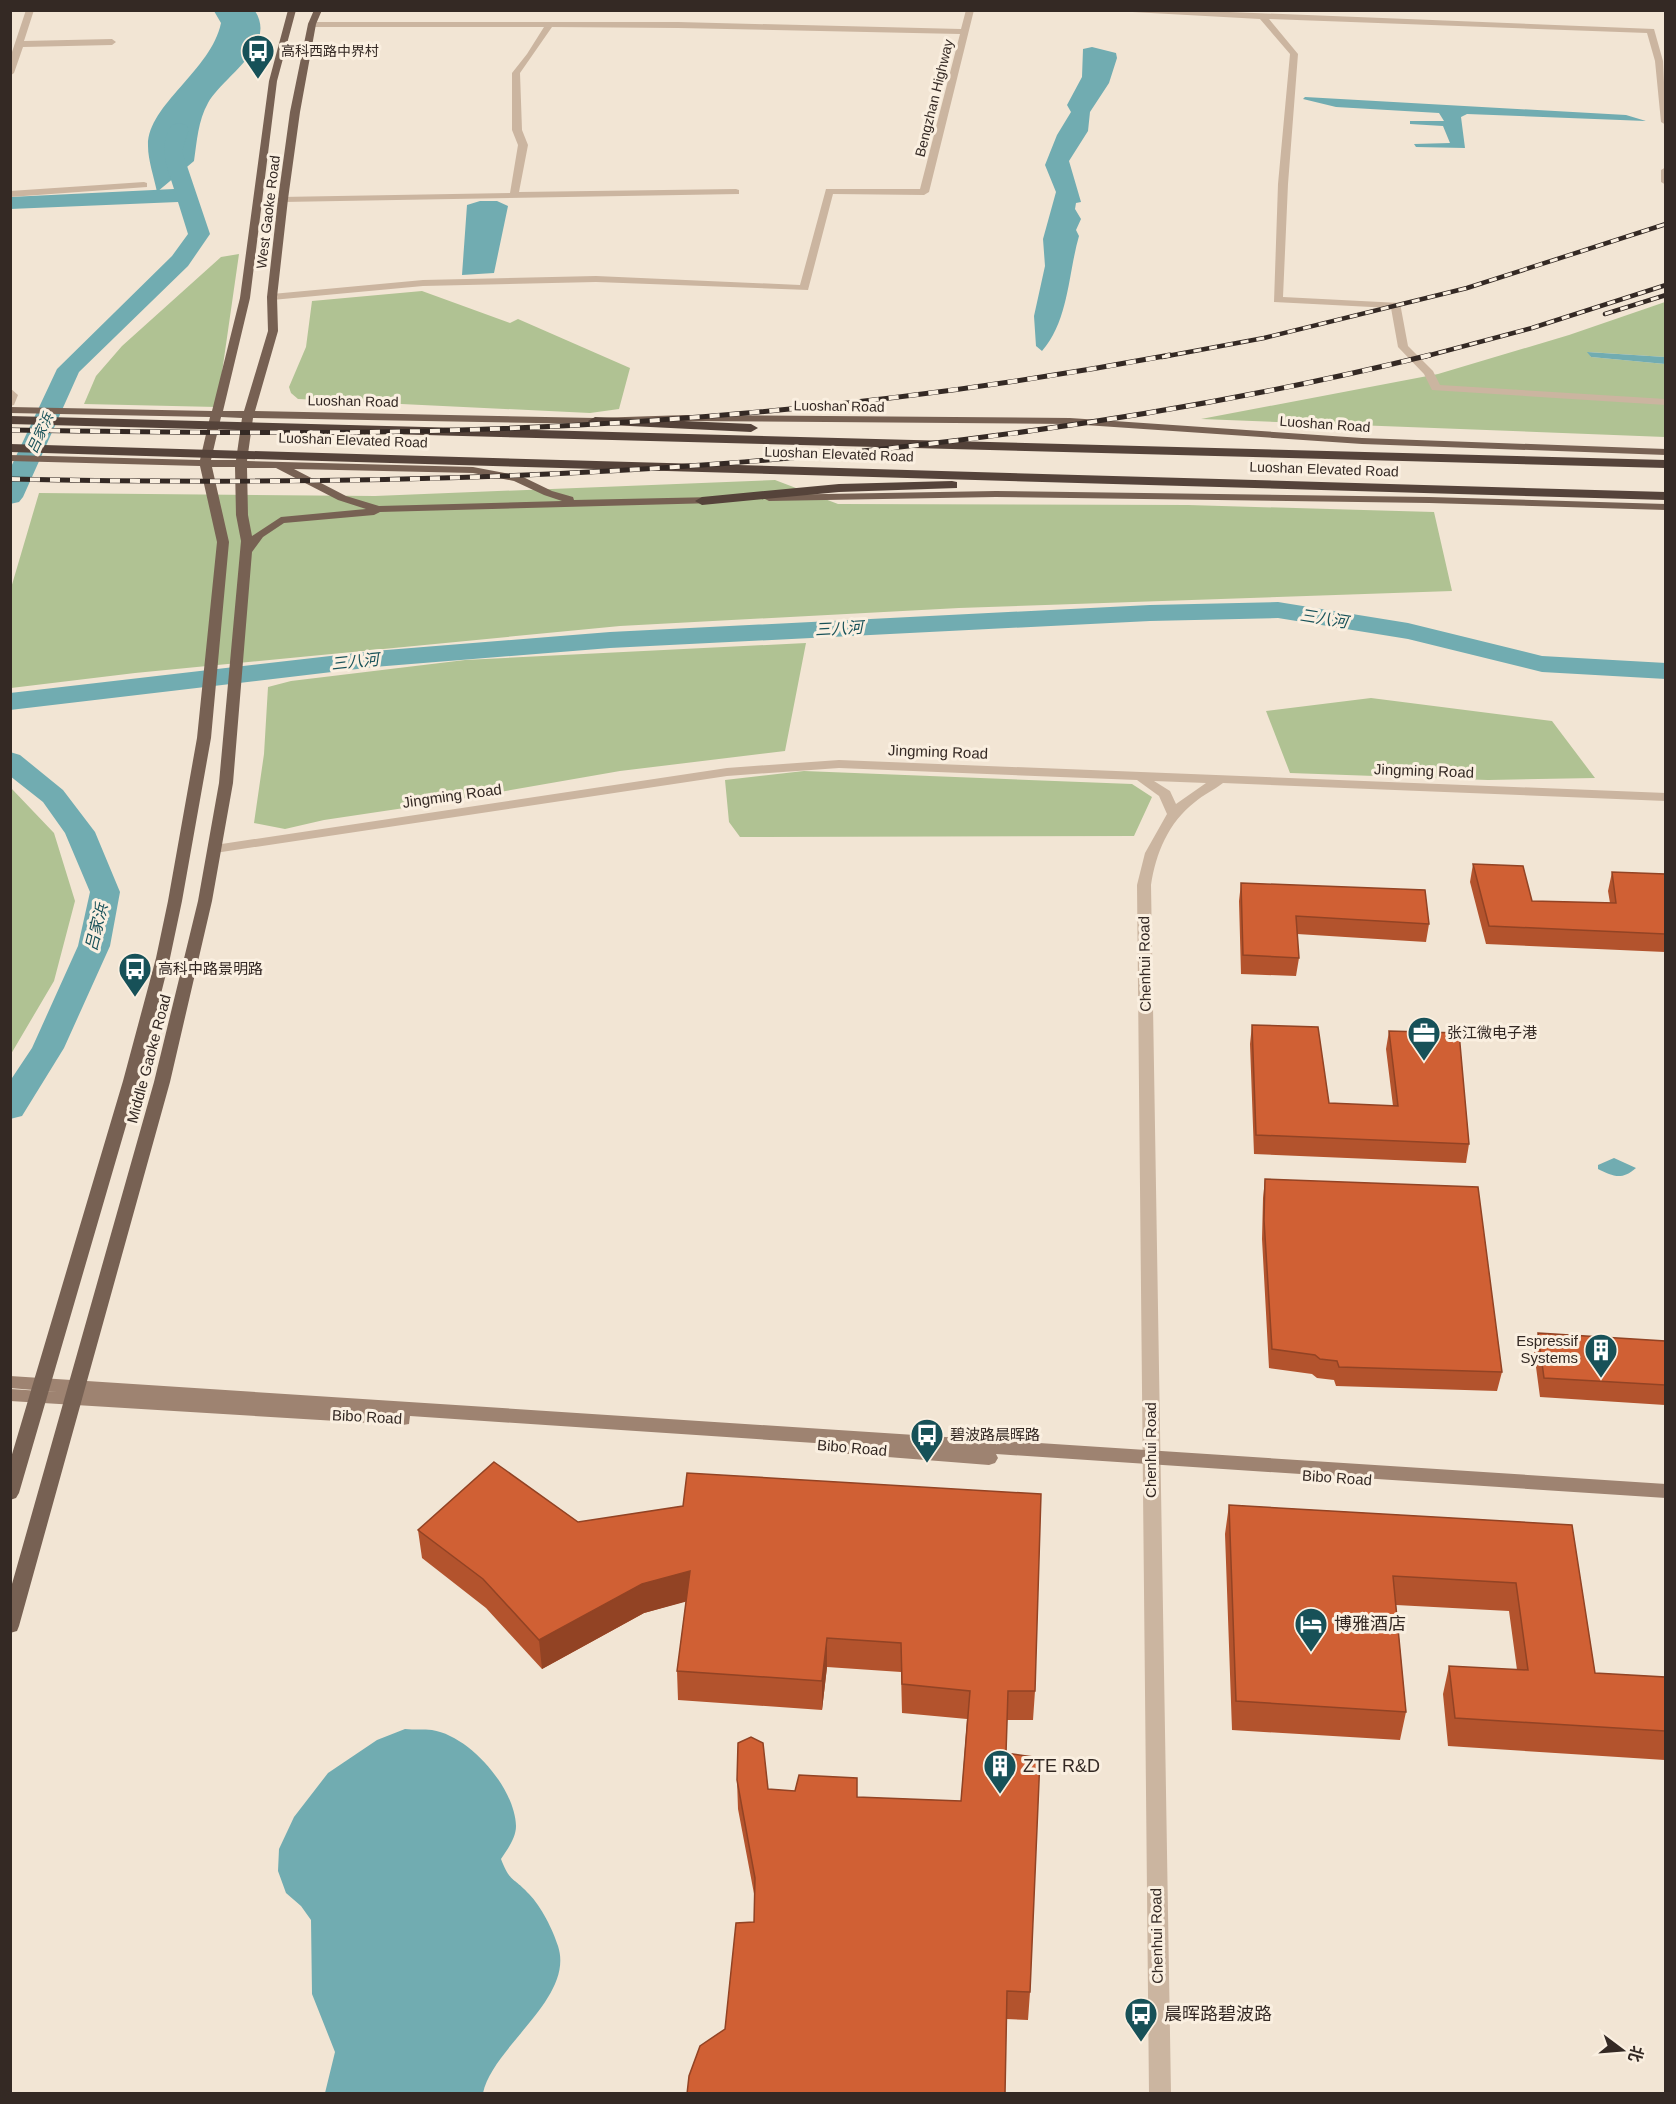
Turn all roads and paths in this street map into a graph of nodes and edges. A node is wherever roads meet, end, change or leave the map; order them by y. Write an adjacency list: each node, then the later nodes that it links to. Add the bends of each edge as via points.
1 (30, 10): 13 (street)
2 (292, 10): 28 (main road, West Gaoke Road, via 273,81 245,298)
3 (318, 10): 9 (main road, West Gaoke Road)
4 (970, 10): 11 (street, Bengzhan Highway)
5 (1100, 10): 7 (street)
6 (1402, 11): 8 (street)
7 (1263, 17): 8 (street); 25 (street, via 1294,54 1278,300 1396,305 1403,348 1429,373 1436,388)
8 (1403, 23): 15 (street, via 1651,31 1659,61)
9 (312, 24): 10 (street); 22 (main road, West Gaoke Road)
10 (550, 24): 11 (street); 21 (street, via 516,73 517,130 523,145)
11 (964, 32): 23 (street, Bengzhan Highway, via 924,192 829,191 804,288 596,279 423,283)
12 (112, 42): 13 (street)
13 (20, 44): 14 (street)
14 (10, 73)
15 (1665, 122)
16 (1665, 170): 17 (street)
17 (1665, 182)
18 (144, 185): 20 (street)
19 (736, 192): 21 (street)
20 (10, 194)
21 (514, 195): 22 (street)
22 (283, 199): 23 (main road, West Gaoke Road)
23 (272, 297): 29 (main road, West Gaoke Road, via 273,331)
24 (10, 391): 26 (street)
25 (1665, 402)
26 (10, 403)
27 (10, 410): 28 (main road, Luoshan Road)
28 (216, 415): 29 (main road, Luoshan Road); 36 (main road, Middle Gaoke Road)
29 (248, 416): 31 (main road, Luoshan Road); 37 (main road, Middle Gaoke Road)
30 (10, 420): 33 (highway, Luoshan Elevated Road)
31 (596, 421): 33 (highway); 34 (main road, Luoshan Road, via 1070,421 1373,442)
32 (10, 448): 40 (highway, Luoshan Elevated Road)
33 (1184, 450): 38 (highway, Luoshan Elevated Road)
34 (1665, 452)
35 (10, 458): 36 (main road)
36 (205, 462): 37 (main road); 53 (main road, Middle Gaoke Road, via 223,542 197,784 164,958)
37 (241, 462): 39 (main road); 46 (main road, Middle Gaoke Road)
38 (1665, 464)
39 (278, 465): 43 (main road, via 489,472 517,478 548,493); 45 (main road, via 362,505)
40 (1183, 481): 41 (highway, Luoshan Elevated Road); 42 (highway, via 891,485)
41 (1665, 496)
42 (702, 501): 43 (main road); 44 (main road, via 984,494)
43 (596, 503): 45 (main road)
44 (1665, 507)
45 (415, 509): 46 (main road, via 281,520 259,535)
46 (246, 552): 51 (main road, Middle Gaoke Road, via 226,783)
47 (1137, 777): 48 (street, Jingming Road); 50 (street, via 1165,794); 51 (street, Jingming Road, via 839,764 765,767)
48 (1219, 780): 49 (street, Jingming Road); 50 (street, Chenhui Road, via 1192,795)
49 (1665, 797)
50 (1174, 814): 56 (street, Chenhui Road, via 1146,863 1144,885)
51 (215, 849): 54 (main road, Middle Gaoke Road, via 179,1018)
52 (10, 1382): 53 (street)
53 (41, 1391): 54 (street, Bibo Road); 55 (street); 58 (main road, Middle Gaoke Road)
54 (76, 1394): 56 (street, Bibo Road); 60 (main road, Middle Gaoke Road)
55 (10, 1395)
56 (1152, 1463): 57 (street, Bibo Road); 59 (street, Bibo Road); 61 (street, Chenhui Road)
57 (1665, 1491)
58 (10, 1493)
59 (1665, 1498)
60 (10, 1626)
61 (1160, 2094)

